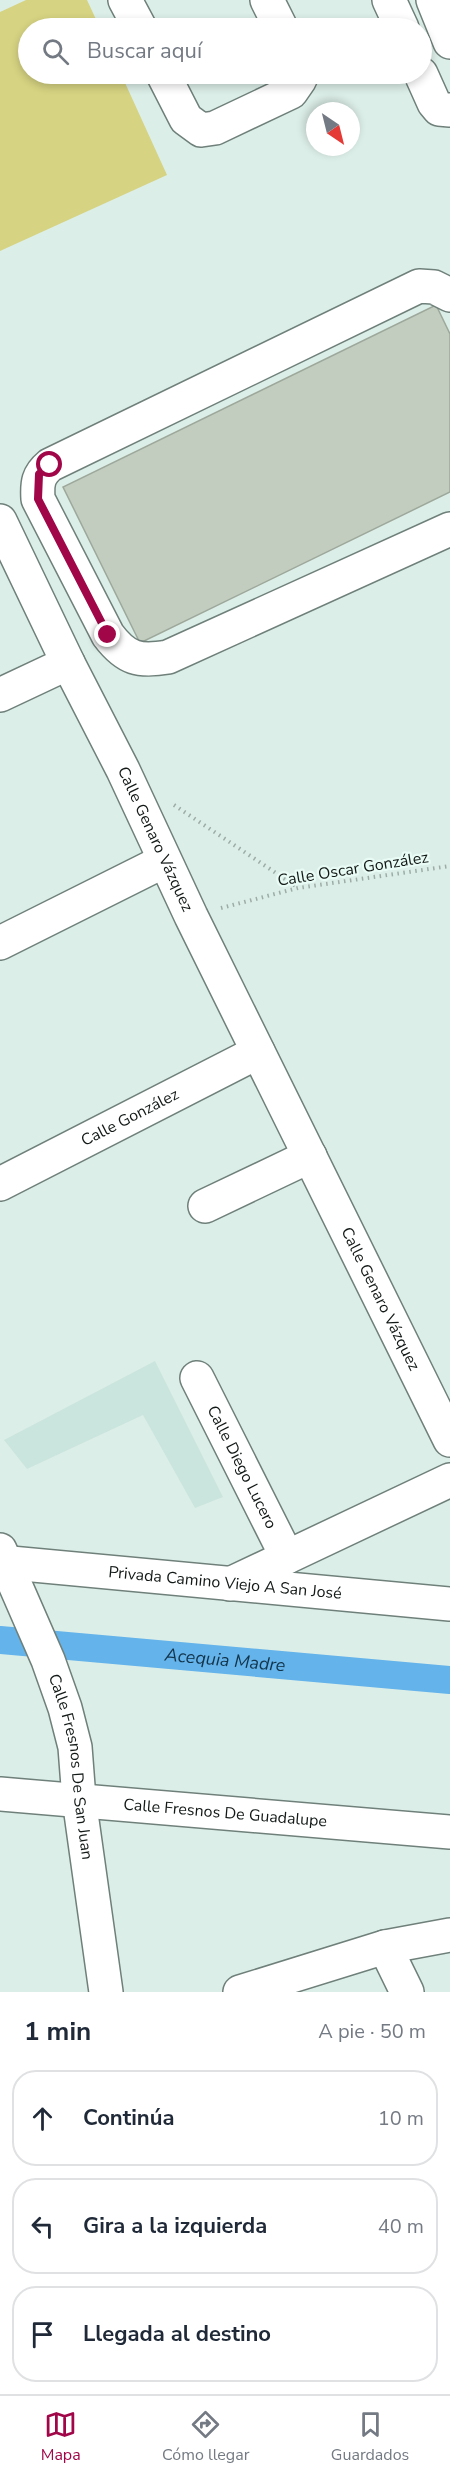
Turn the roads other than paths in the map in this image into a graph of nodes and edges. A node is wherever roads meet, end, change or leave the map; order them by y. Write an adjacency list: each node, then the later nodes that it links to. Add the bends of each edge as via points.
1 (125, 0): 5 (street)
2 (267, 0): 6 (street)
3 (389, 0): 7 (street)
4 (433, 0): 8 (street)
5 (135, 18)
6 (276, 18)
7 (397, 18)
8 (450, 42)
9 (168, 84): 10 (street, via 186,118 201,130 214,128 291,92)
10 (297, 84)
11 (425, 84): 12 (street, via 439,109)
12 (450, 110)
13 (450, 295): 15 (street, via 434,287 418,286 50,465 39,474 37,486 38,499 108,635 120,651 137,659 168,657)
14 (0, 521): 16 (street, Calle Genaro Vázquez)
15 (450, 529)
16 (68, 663): 17 (street); 18 (street, Calle Genaro Vázquez)
17 (0, 695)
18 (164, 861): 19 (street); 20 (street, Calle Genaro Vázquez)
19 (0, 942)
20 (258, 1052): 21 (street, Calle Genaro Vázquez); 22 (street, Calle González)
21 (310, 1156): 23 (street); 25 (street, Calle Genaro Vázquez)
22 (0, 1184)
23 (204, 1206)
24 (197, 1378): 27 (street, Calle Diego Lucero)
25 (450, 1440)
26 (450, 1480): 27 (street)
27 (287, 1557): 29 (street)
28 (2, 1558): 29 (street, Privada Camino Viejo A San José); 32 (street, Calle Fresnos De San Juan, via 28,1610 65,1708 75,1747)
29 (228, 1585): 30 (street, Privada Camino Viejo A San José)
30 (450, 1604)
31 (0, 1794): 32 (street, Calle Fresnos De Guadalupe)
32 (80, 1799): 33 (street, Calle Fresnos De Guadalupe); 37 (street, Calle Fresnos De San Juan)
33 (450, 1832)
34 (450, 1935): 35 (street)
35 (385, 1947): 36 (street); 39 (street)
36 (308, 1982): 38 (street)
37 (106, 1992)
38 (240, 1992)
39 (407, 1992)

